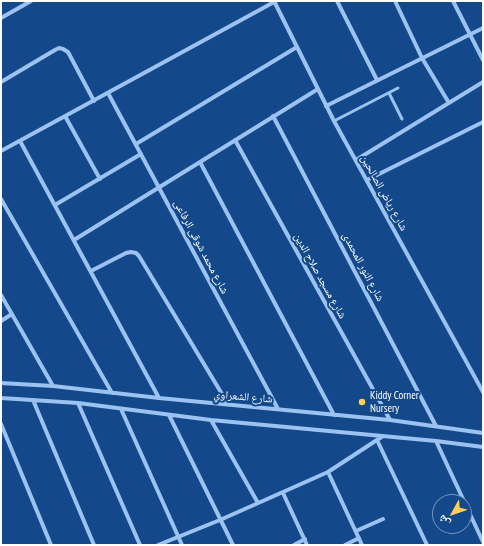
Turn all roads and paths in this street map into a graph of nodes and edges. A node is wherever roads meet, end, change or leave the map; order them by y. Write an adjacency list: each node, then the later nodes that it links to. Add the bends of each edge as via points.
1 (31, 1): 6 (street)
2 (275, 1): 9 (street, شارع رياض الصالحين); 17 (street)
3 (337, 1): 12 (street)
4 (395, 1): 10 (street)
5 (453, 1): 8 (street)
6 (1, 18)
7 (483, 28): 8 (street)
8 (469, 35): 10 (street); 11 (street)
9 (297, 47): 16 (street, شارع رياض الصالحين); 29 (street)
10 (422, 58): 12 (street); 20 (street)
11 (483, 60)
12 (377, 80): 21 (street)
13 (1, 82): 19 (street, via 59,48 68,52)
14 (483, 82): 20 (street)
15 (398, 88): 18 (lane)
16 (318, 89): 21 (street, شارع رياض الصالحين); 23 (street)
17 (108, 92): 19 (street); 29 (street, شارع محمد شوقى الرفاعى)
18 (389, 93): 24 (lane); 25 (lane)
19 (94, 100): 22 (street)
20 (449, 103): 32 (street)
21 (326, 106): 25 (street, شارع رياض الصالحين)
22 (65, 116): 28 (street); 34 (street)
23 (273, 116): 27 (street); 62 (street, شارع النور المحمدى)
24 (402, 119)
25 (334, 121): 32 (street, شارع رياض الصالحين)
26 (483, 122): 35 (street)
27 (235, 140): 33 (street); 60 (street, شارع مسجد صلاح الدين)
28 (20, 141): 30 (street); 38 (street)
29 (136, 144): 31 (street, شارع محمد شوقى الرفاعى)
30 (1, 151)
31 (141, 154): 34 (street); 36 (street, شارع محمد شوقى الرفاعى)
32 (356, 160): 35 (street, شارع رياض الصالحين)
33 (200, 162): 36 (street); 58 (street)
34 (100, 179): 38 (street)
35 (367, 180): 48 (street, شارع رياض الصالحين)
36 (159, 187): 41 (street); 56 (street, شارع محمد شوقى الرفاعى)
37 (1, 199): 39 (street)
38 (55, 205): 41 (street)
39 (5, 207): 40 (street); 49 (street)
40 (1, 210)
41 (74, 240): 42 (street)
42 (90, 271): 51 (street); 54 (street, via 126,252 140,256)
43 (1, 295): 44 (street)
44 (12, 314): 45 (street); 47 (street)
45 (1, 321)
46 (1, 383): 47 (street, شارع الشعراوي)
47 (53, 386): 49 (street, شارع الشعراوي)
48 (483, 391)
49 (112, 393): 51 (street, شارع الشعراوي)
50 (1, 398): 52 (street)
51 (159, 398): 54 (street, شارع الشعراوي)
52 (33, 400): 53 (street); 80 (street)
53 (78, 403): 55 (street); 81 (street)
54 (228, 404): 56 (street, شارع الشعراوي)
55 (121, 409): 57 (street); 74 (street)
56 (278, 409): 58 (street, شارع الشعراوي)
57 (169, 415): 59 (street); 72 (street)
58 (334, 415): 60 (street, شارع الشعراوي)
59 (211, 420): 64 (street); 70 (street)
60 (390, 420): 62 (street, شارع الشعراوي)
61 (1, 424): 79 (street)
62 (436, 426): 63 (street, شارع الشعراوي)
63 (483, 433)
64 (383, 436): 65 (street); 66 (street)
65 (378, 440): 68 (street); 78 (street)
66 (436, 441): 67 (street); 77 (street)
67 (483, 447)
68 (328, 472): 69 (street); 73 (street)
69 (283, 493): 70 (street); 76 (street)
70 (258, 503): 72 (street)
71 (383, 519): 73 (street)
72 (220, 520): 74 (street); 84 (street)
73 (356, 531): 75 (street)
74 (178, 537): 82 (street); 83 (street)
75 (359, 538): 87 (street); 88 (street)
76 (304, 539): 85 (street); 86 (street)
77 (483, 542)
78 (425, 544)
79 (52, 545)
80 (94, 545)
81 (140, 545)
82 (158, 545)
83 (182, 545)
84 (233, 545)
85 (294, 545)
86 (307, 545)
87 (345, 545)
88 (362, 545)

